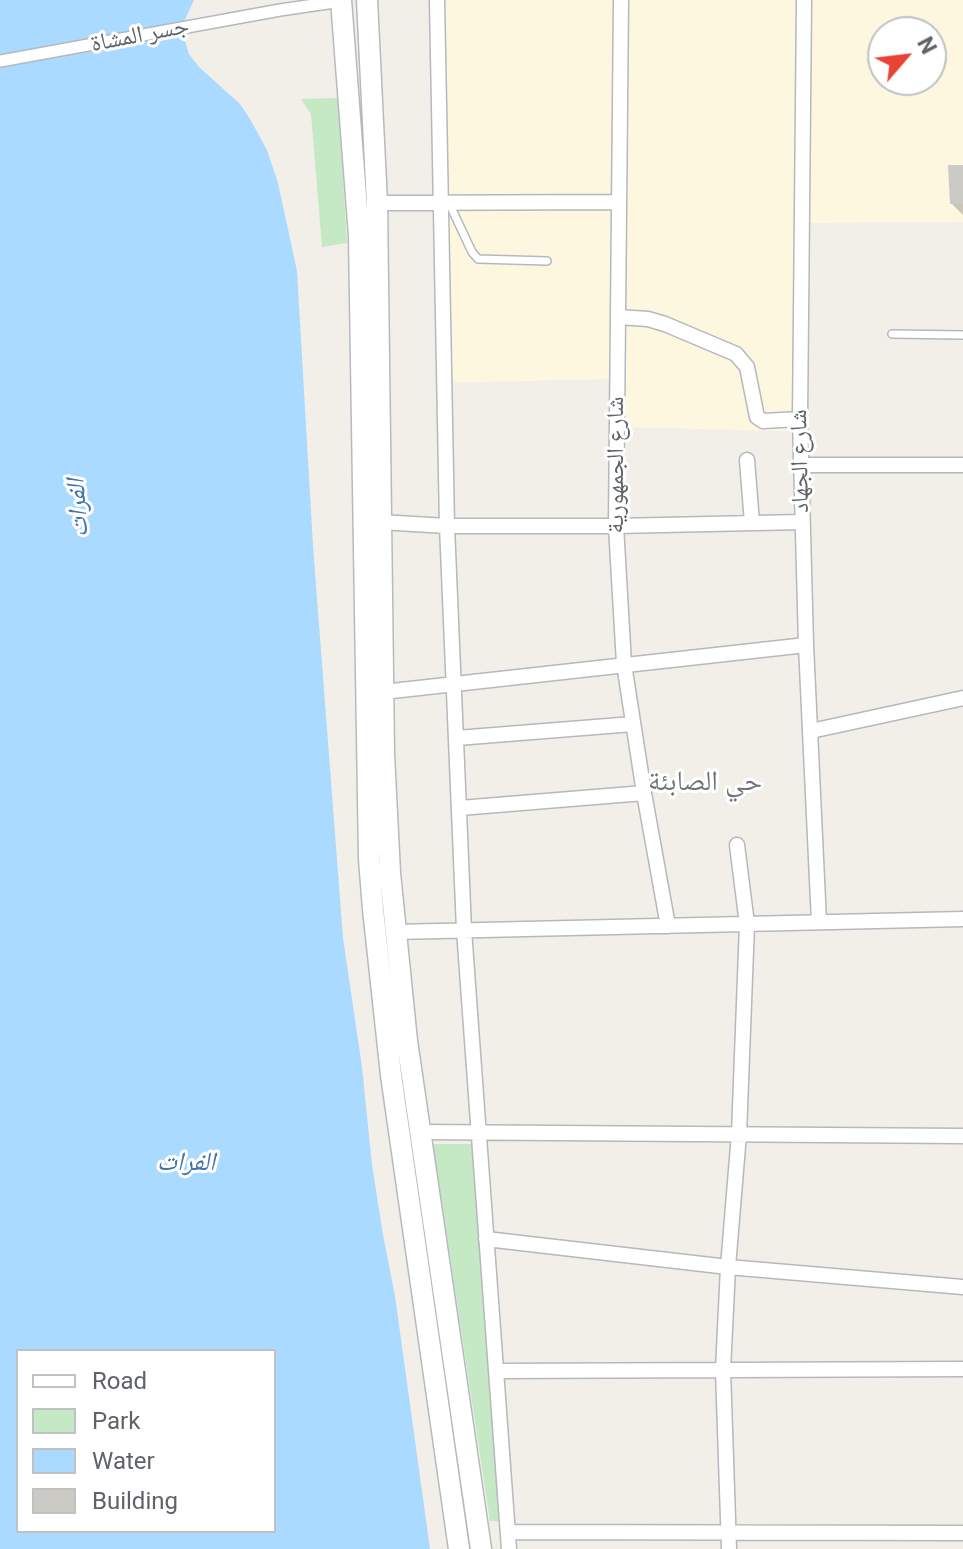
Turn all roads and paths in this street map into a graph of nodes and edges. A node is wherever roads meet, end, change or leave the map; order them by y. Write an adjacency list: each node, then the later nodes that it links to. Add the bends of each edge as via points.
1 (367, 0): 9 (main road)
2 (437, 0): 7 (street)
3 (621, 0): 8 (street, شارع الجمهورية)
4 (804, 0): 14 (street, شارع الجهاد)
5 (341, 1): 6 (street, جسر المشاة); 23 (main road, via 359,236)
6 (0, 61)
7 (445, 201): 8 (street); 9 (street); 10 (lane, via 478,259); 21 (street)
8 (619, 202): 11 (street, شارع الجمهورية)
9 (377, 203): 18 (main road)
10 (547, 261)
11 (618, 317): 14 (street, via 665,324 736,354 747,367 757,417); 22 (street, شارع الجمهورية)
12 (892, 334): 13 (lane)
13 (963, 335)
14 (800, 419): 16 (street, شارع الجهاد)
15 (747, 460): 20 (street)
16 (801, 465): 17 (street); 19 (street, شارع الجهاد)
17 (963, 465)
18 (380, 522): 21 (street); 23 (main road)
19 (802, 522): 20 (street); 24 (street, شارع الجهاد)
20 (752, 523): 22 (street)
21 (447, 526): 22 (street); 26 (street)
22 (616, 526): 25 (street, شارع الجمهورية)
23 (373, 601): 27 (main road); 54 (main road, via 369,859 377,958)
24 (806, 645): 25 (street); 30 (street, شارع الجهاد)
25 (624, 664): 26 (street); 29 (street, شارع الجمهورية)
26 (455, 683): 27 (street); 31 (street)
27 (383, 692): 40 (main road)
28 (963, 698): 30 (street)
29 (633, 724): 31 (street); 32 (street, شارع الجمهورية)
30 (811, 731): 36 (street, شارع الجهاد)
31 (457, 738): 33 (street)
32 (644, 793): 33 (street); 38 (street, شارع الجمهورية)
33 (460, 808): 39 (street)
34 (737, 845): 37 (street)
35 (963, 919): 36 (street)
36 (819, 922): 37 (street)
37 (747, 924): 38 (street); 43 (street)
38 (668, 926): 39 (street)
39 (464, 930): 40 (street); 42 (street)
40 (395, 932): 41 (main road)
41 (420, 1132): 42 (street); 55 (main road)
42 (481, 1132): 43 (street); 45 (street)
43 (739, 1134): 44 (street); 46 (street)
44 (963, 1136)
45 (486, 1239): 46 (street); 50 (street)
46 (728, 1267): 47 (street); 49 (street)
47 (963, 1287)
48 (963, 1369): 49 (street)
49 (723, 1370): 50 (street); 52 (street)
50 (496, 1371): 51 (street)
51 (508, 1532): 52 (street); 56 (street)
52 (728, 1532): 53 (street); 57 (street)
53 (963, 1533)
54 (459, 1549)
55 (481, 1549)
56 (509, 1549)
57 (729, 1549)

